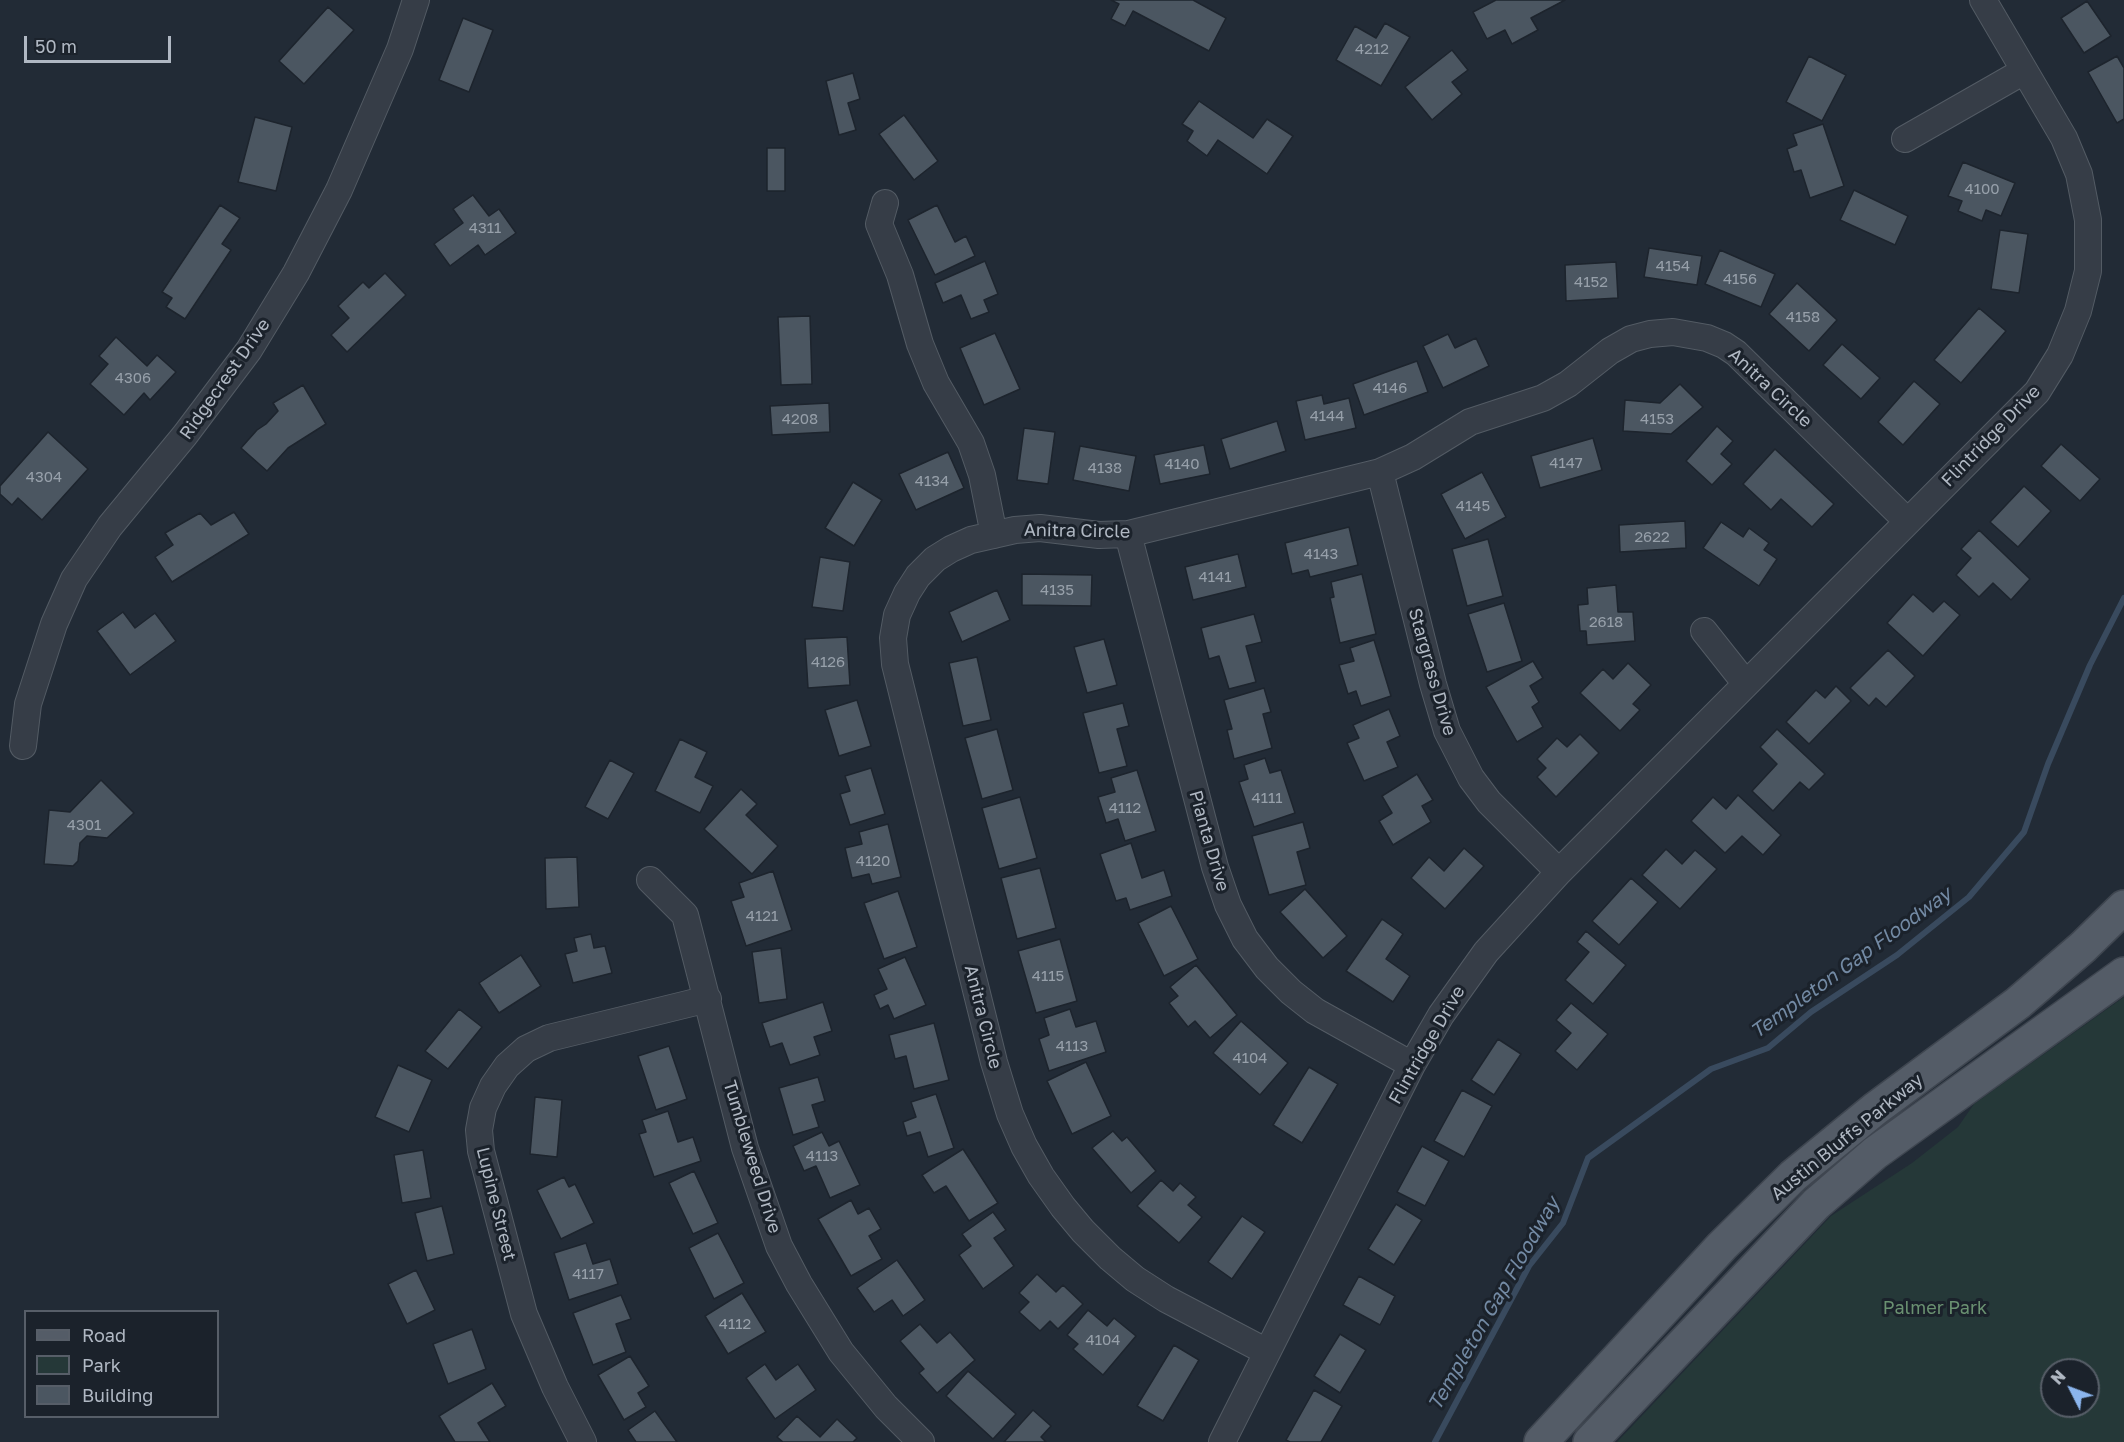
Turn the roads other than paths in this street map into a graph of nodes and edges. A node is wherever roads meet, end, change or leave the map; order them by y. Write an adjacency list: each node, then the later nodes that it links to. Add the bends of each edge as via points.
1 (416, 0): 12 (street, Ridgecrest Drive, via 400,49 339,190 296,273 249,350 110,526 74,579 54,624 28,704)
2 (1989, 2): 3 (street, Flintridge Drive)
3 (2024, 71): 4 (street); 7 (street, Flintridge Drive, via 2064,138 2079,174 2088,220 2088,271 2078,311 2060,355 2037,392)
4 (1905, 139)
5 (885, 203): 9 (street, via 879,224 936,383 971,443)
6 (1380, 472): 7 (street, Anitra Circle, via 1470,422 1517,408 1568,384 1631,339 1689,333 1736,354); 8 (street, Anitra Circle); 13 (street, Stargrass Drive, via 1447,731 1471,778 1489,802)
7 (1907, 521): 11 (street, Flintridge Drive)
8 (1128, 534): 9 (street, Anitra Circle, via 1040,528); 18 (street, Pianta Drive, via 1215,867 1245,939 1267,968 1315,1011)
9 (994, 535): 19 (street, Anitra Circle, via 951,549 918,576 897,615 893,638 904,705 1010,1114 1041,1176 1083,1231 1110,1258 1166,1299)
10 (1704, 631): 11 (street)
11 (1746, 684): 13 (street, Flintridge Drive)
12 (23, 746)
13 (1559, 872): 18 (street, Flintridge Drive, via 1480,960)
14 (650, 880): 17 (street, Tumbleweed Drive, via 685,915)
15 (2124, 907): 23 (main road, Austin Bluffs Parkway, via 2018,1003 1875,1109 1793,1176 1722,1246)
16 (2124, 974): 24 (main road, Austin Bluffs Parkway, via 1875,1154 1816,1204)
17 (708, 999): 20 (street, Lupine Street, via 534,1045 507,1066 483,1108 481,1151 524,1314); 21 (street, Tumbleweed Drive, via 745,1148 779,1246 841,1352)
18 (1412, 1065): 19 (street, Flintridge Drive)
19 (1267, 1352): 22 (street, Flintridge Drive)
20 (583, 1442)
21 (921, 1442)
22 (1222, 1442)
23 (1541, 1442)
24 (1590, 1442)

